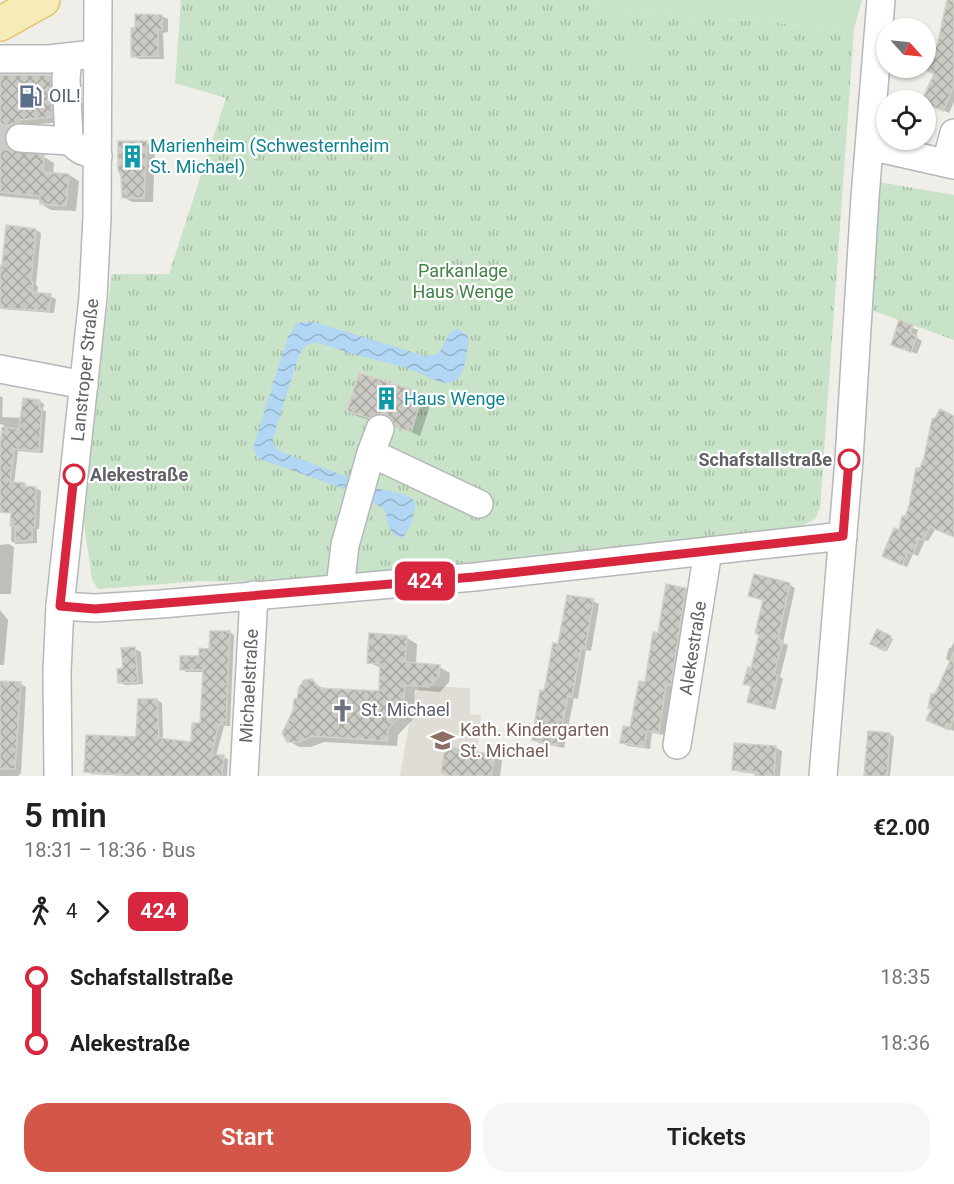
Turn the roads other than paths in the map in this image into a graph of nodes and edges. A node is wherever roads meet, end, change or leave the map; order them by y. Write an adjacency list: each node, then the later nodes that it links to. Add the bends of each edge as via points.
1 (43, 0): 4 (main road)
2 (98, 0): 5 (street, Lanstroper Straße)
3 (881, 0): 11 (street)
4 (0, 24)
5 (98, 53): 6 (street); 12 (street, Lanstroper Straße)
6 (68, 57): 7 (street); 10 (street)
7 (0, 59)
8 (954, 133): 13 (street)
9 (20, 138): 10 (street)
10 (70, 141): 12 (street, via 82,152)
11 (870, 146): 13 (street); 17 (street)
12 (98, 156): 15 (street, Lanstroper Straße, via 93,297)
13 (950, 164)
14 (0, 369): 15 (street)
15 (84, 385): 21 (street, Lanstroper Straße)
16 (479, 504): 19 (street, via 376,441 345,545)
17 (843, 536): 18 (street); 25 (street)
18 (708, 551): 19 (street); 22 (street, Alekestraße)
19 (340, 588): 20 (street)
20 (254, 595): 21 (street, via 95,609); 24 (street, Michaelstraße)
21 (60, 606): 23 (street, Lanstroper Straße)
22 (677, 745)
23 (58, 776)
24 (244, 776)
25 (823, 776)

